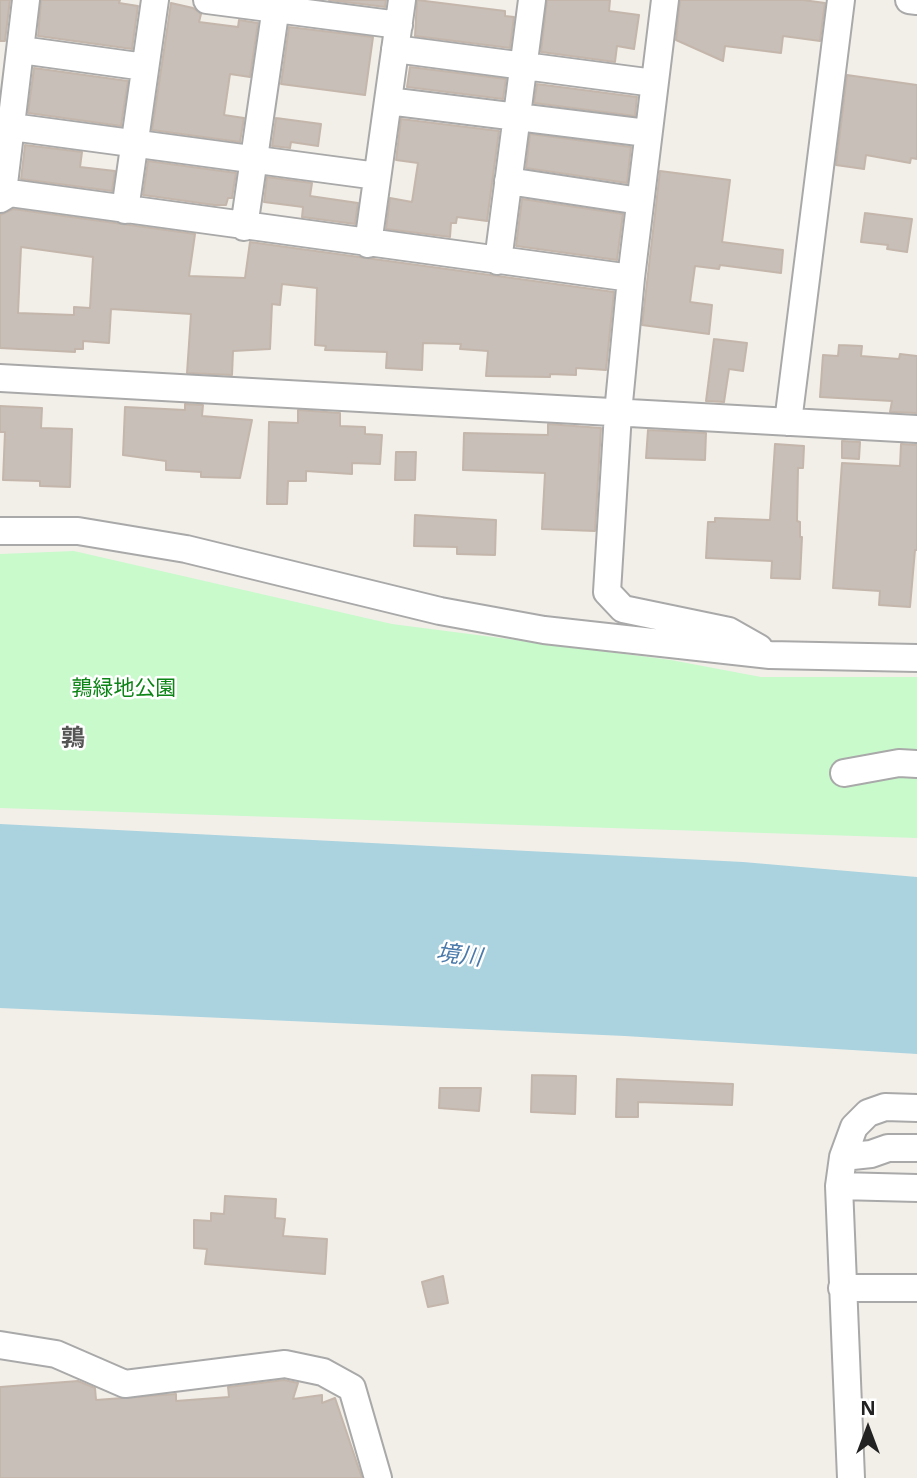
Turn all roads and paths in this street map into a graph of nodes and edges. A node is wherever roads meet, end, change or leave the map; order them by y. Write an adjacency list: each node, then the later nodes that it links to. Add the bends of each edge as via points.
1 (26, 0): 11 (street)
2 (155, 0): 13 (street)
3 (207, 0): 9 (street)
4 (665, 0): 14 (street)
5 (841, 0): 32 (street)
6 (909, 0): 8 (street)
7 (527, 1): 12 (street)
8 (917, 1)
9 (276, 4): 10 (street); 20 (street)
10 (399, 24): 12 (street); 15 (street)
11 (21, 50): 13 (street); 17 (street)
12 (522, 65): 14 (street); 16 (street)
13 (145, 67): 19 (street)
14 (654, 83): 18 (street)
15 (388, 100): 16 (street); 21 (street)
16 (516, 117): 18 (street); 22 (street)
17 (12, 127): 19 (street); 23 (street)
18 (648, 133): 24 (street)
19 (135, 144): 20 (street); 25 (street)
20 (255, 159): 21 (street); 26 (street)
21 (377, 176): 27 (street)
22 (508, 181): 24 (street); 28 (street)
23 (5, 196): 25 (street)
24 (640, 201): 29 (street)
25 (125, 209): 26 (street)
26 (244, 226): 27 (street)
27 (368, 244): 28 (street)
28 (498, 261): 29 (street)
29 (631, 278): 31 (street)
30 (0, 378): 31 (street)
31 (618, 413): 32 (street); 35 (street, via 607,592 623,609 729,631)
32 (789, 422): 33 (street)
33 (917, 429)
34 (0, 531): 35 (street, via 78,531 241,561 440,611 544,630)
35 (770, 654): 36 (street)
36 (917, 658)
37 (917, 764): 38 (street)
38 (844, 773)
39 (917, 1108): 41 (street, via 885,1107 868,1114 853,1126)
40 (917, 1148): 41 (street, via 888,1148)
41 (843, 1157): 42 (street)
42 (839, 1185): 43 (street); 44 (street)
43 (917, 1188)
44 (842, 1288): 45 (street); 48 (street)
45 (917, 1288)
46 (0, 1345): 47 (street, via 56,1354 125,1384 285,1363 323,1372 352,1388)
47 (378, 1478)
48 (851, 1478)

